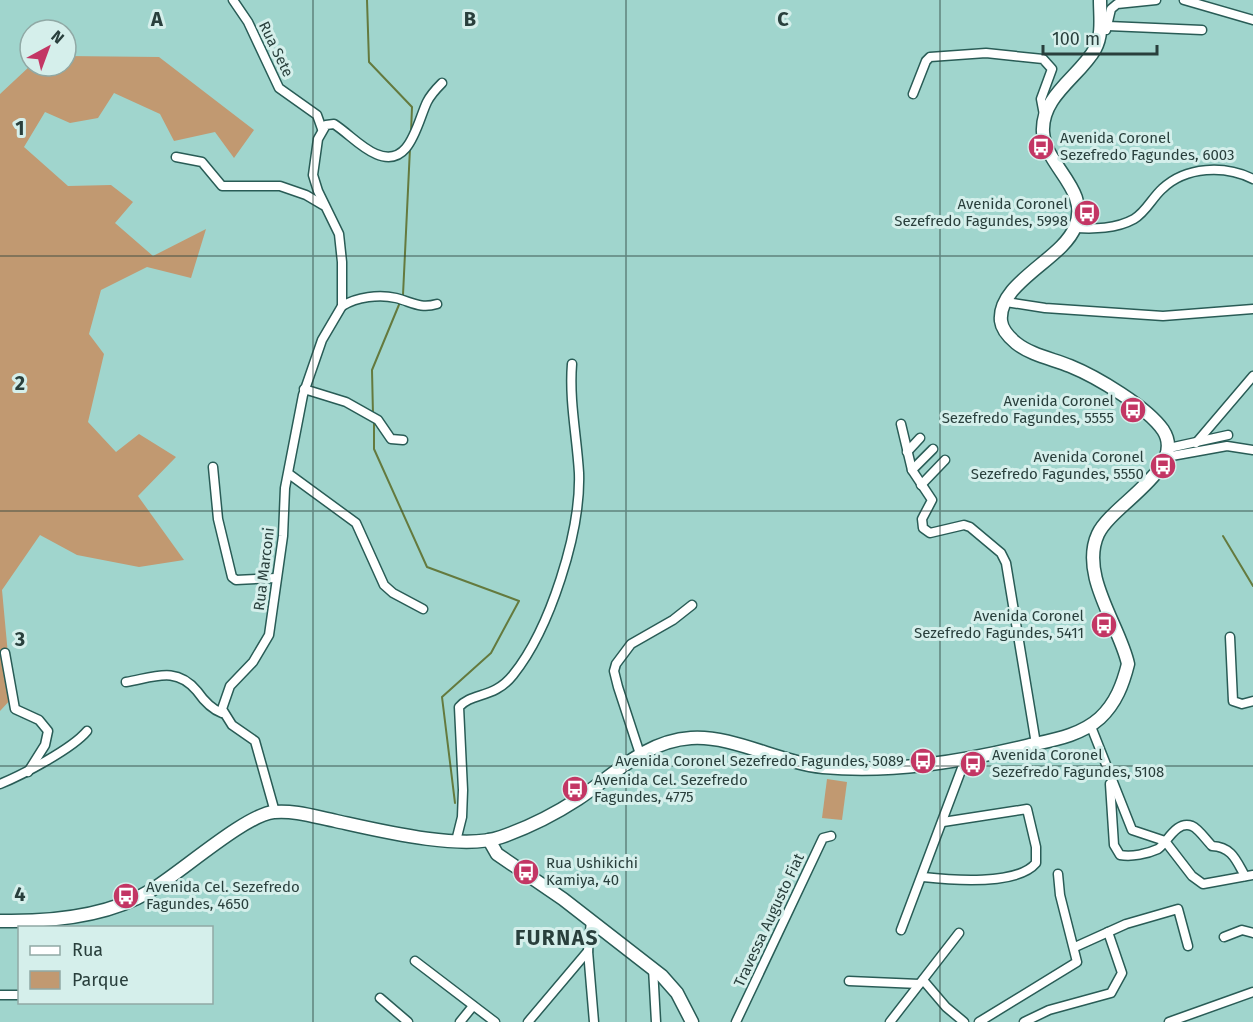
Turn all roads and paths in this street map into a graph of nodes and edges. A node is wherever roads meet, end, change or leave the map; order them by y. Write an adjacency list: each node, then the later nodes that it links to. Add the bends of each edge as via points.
1 (233, 0): 11 (street, Rua Sete, via 248,22 279,88 317,115)
2 (1100, 0): 6 (main road)
3 (1156, 0): 6 (street, via 1117,4 1111,9)
4 (1184, 0): 5 (street)
5 (1253, 20)
6 (1104, 30): 7 (street); 10 (main road, via 1096,48 1062,88)
7 (1202, 30)
8 (442, 83): 11 (street, via 428,101 410,144 394,156 377,155 334,124)
9 (913, 94): 10 (street, via 930,57 987,54 1043,59 1052,69 1041,99)
10 (1045, 118): 15 (main road, via 1047,147 1078,204)
11 (322, 129): 14 (street, via 313,159 313,175)
12 (176, 157): 14 (street, via 202,162 222,186 280,186)
13 (1253, 179): 15 (street, via 1222,170 1193,173 1163,188 1136,218 1097,229)
14 (326, 207): 18 (street, via 340,245)
15 (1075, 228): 16 (main road)
16 (1006, 302): 19 (street, via 1163,316); 31 (main road, via 1001,321 1017,344 1074,368 1139,407 1164,431)
17 (437, 304): 18 (street, via 418,306 398,298 376,297)
18 (342, 306): 22 (street, Rua Marconi, via 322,340)
19 (1253, 309)
20 (572, 364): 57 (street, via 579,476 572,542 544,622 515,673 496,691 459,706)
21 (1253, 376): 27 (street)
22 (304, 389): 26 (street, via 346,402 381,422 391,439); 35 (street, Rua Marconi)
23 (901, 424): 30 (street)
24 (1228, 435): 27 (street)
25 (920, 438): 30 (street)
26 (403, 440)
27 (1196, 443): 31 (street)
28 (933, 449): 34 (street)
29 (1253, 450): 31 (street, via 1227,446)
30 (907, 452): 34 (street)
31 (1168, 453): 45 (main road, via 1158,470 1098,534 1096,577 1128,664 1114,701)
32 (945, 460): 36 (street)
33 (213, 467): 37 (street, via 218,519 232,577)
34 (912, 470): 36 (street)
35 (289, 474): 37 (street, Rua Marconi); 39 (street, via 356,523 384,585)
36 (921, 485): 47 (street, via 932,500 921,524 926,531 970,527 1004,558)
37 (276, 578): 44 (street, Rua Marconi, via 269,635 253,662 230,686)
38 (692, 605): 48 (street, via 673,621 631,644 616,664 618,687)
39 (423, 609)
40 (1230, 638): 43 (street, via 1233,701)
41 (6, 653): 50 (street, via 15,709 39,720 48,731)
42 (126, 682): 44 (street, via 176,675)
43 (1253, 701)
44 (222, 713): 53 (street, via 255,741)
45 (1090, 724): 47 (main road, via 1078,733); 51 (street)
46 (87, 731): 50 (street)
47 (1036, 744): 49 (main road)
48 (640, 754): 49 (main road, via 694,737 822,767 931,765); 56 (main road, via 577,800)
49 (965, 760): 54 (street)
50 (28, 772): 52 (street)
51 (1110, 774): 58 (street, via 1132,830); 58 (street, via 1114,845 1120,855 1149,851)
52 (0, 784)
53 (275, 812): 57 (main road); 63 (main road, via 251,820 132,902 100,912)
54 (943, 822): 62 (street); 62 (street, via 1027,809 1036,847 1034,866 999,878)
55 (831, 836): 89 (street, Travessa Augusto Fiat, via 823,838)
56 (494, 839): 57 (main road); 59 (main road)
57 (462, 841): 59 (main road)
58 (1165, 842): 61 (street, via 1203,884); 61 (street, via 1168,835 1193,826 1212,846 1230,850)
59 (502, 856): 64 (main road)
60 (1058, 874): 71 (street)
61 (1249, 875)
62 (923, 877): 65 (street)
63 (0, 921)
64 (591, 921): 72 (street); 74 (main road)
65 (901, 930)
66 (1108, 932): 70 (street, via 1178,909); 71 (street); 93 (street, via 1122,974 1111,993 1049,1010)
67 (959, 933): 76 (street)
68 (1253, 933): 69 (street, via 1242,930)
69 (1224, 937)
70 (1188, 946)
71 (1075, 947): 92 (street, via 1075,965)
72 (588, 951): 85 (street); 86 (street)
73 (415, 962): 81 (street)
74 (653, 968): 87 (street); 88 (main road, via 677,993)
75 (849, 981): 76 (street)
76 (921, 982): 90 (street); 91 (street)
77 (1253, 992): 94 (street)
78 (0, 995): 79 (street)
79 (18, 995)
80 (380, 999): 82 (street)
81 (474, 1006): 83 (street); 84 (street)
82 (408, 1022)
83 (460, 1022)
84 (495, 1022)
85 (528, 1022)
86 (594, 1022)
87 (656, 1022)
88 (692, 1022)
89 (736, 1022)
90 (890, 1022)
91 (964, 1022)
92 (979, 1022)
93 (1024, 1022)
94 (1168, 1022)

